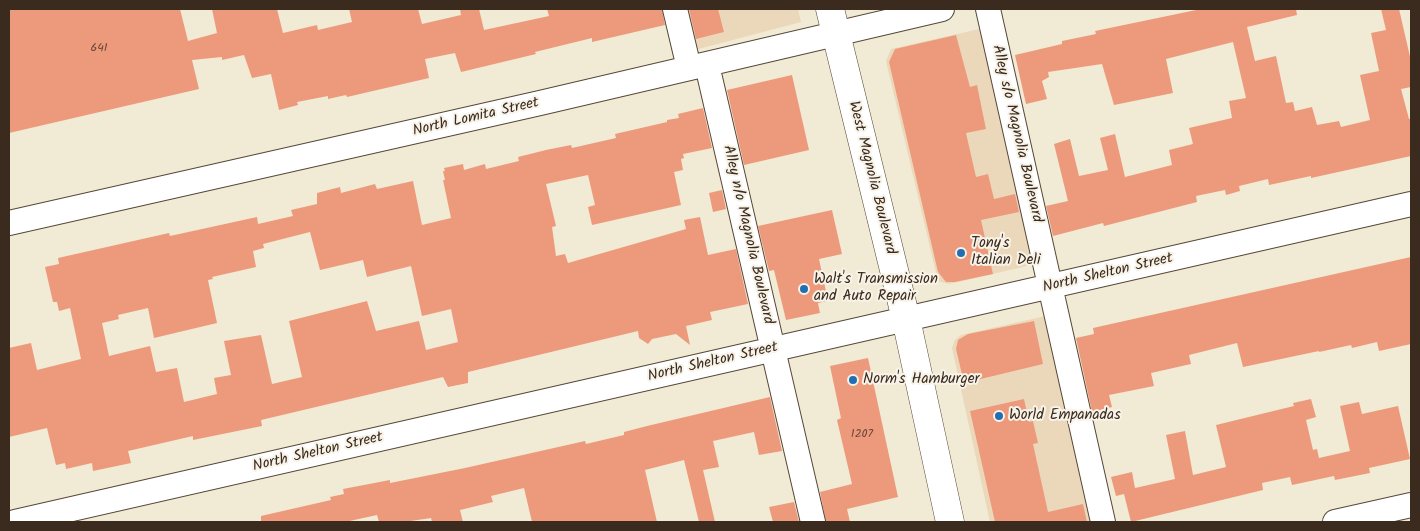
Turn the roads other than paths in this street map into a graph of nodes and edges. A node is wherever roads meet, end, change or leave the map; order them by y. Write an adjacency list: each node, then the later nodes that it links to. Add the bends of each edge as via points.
1 (676, 9): 5 (street, Alley n/o Magnolia Boulevard)
2 (942, 9): 4 (street, North Lomita Street)
3 (988, 9): 8 (street, Alley s/o Magnolia Boulevard)
4 (832, 21): 5 (street, North Lomita Street); 9 (main road, West Magnolia Boulevard)
5 (698, 67): 7 (street, North Lomita Street); 10 (street, Alley n/o Magnolia Boulevard)
6 (1411, 204): 8 (street, North Shelton Street)
7 (9, 223)
8 (1050, 287): 9 (street, North Shelton Street); 15 (street, Alley s/o Magnolia Boulevard)
9 (906, 319): 10 (street, North Shelton Street); 14 (main road, West Magnolia Boulevard)
10 (774, 350): 12 (street, North Shelton Street); 13 (street, Alley n/o Magnolia Boulevard)
11 (1411, 505): 16 (street)
12 (15, 522)
13 (813, 522)
14 (950, 522)
15 (1103, 522)
16 (1335, 522)

